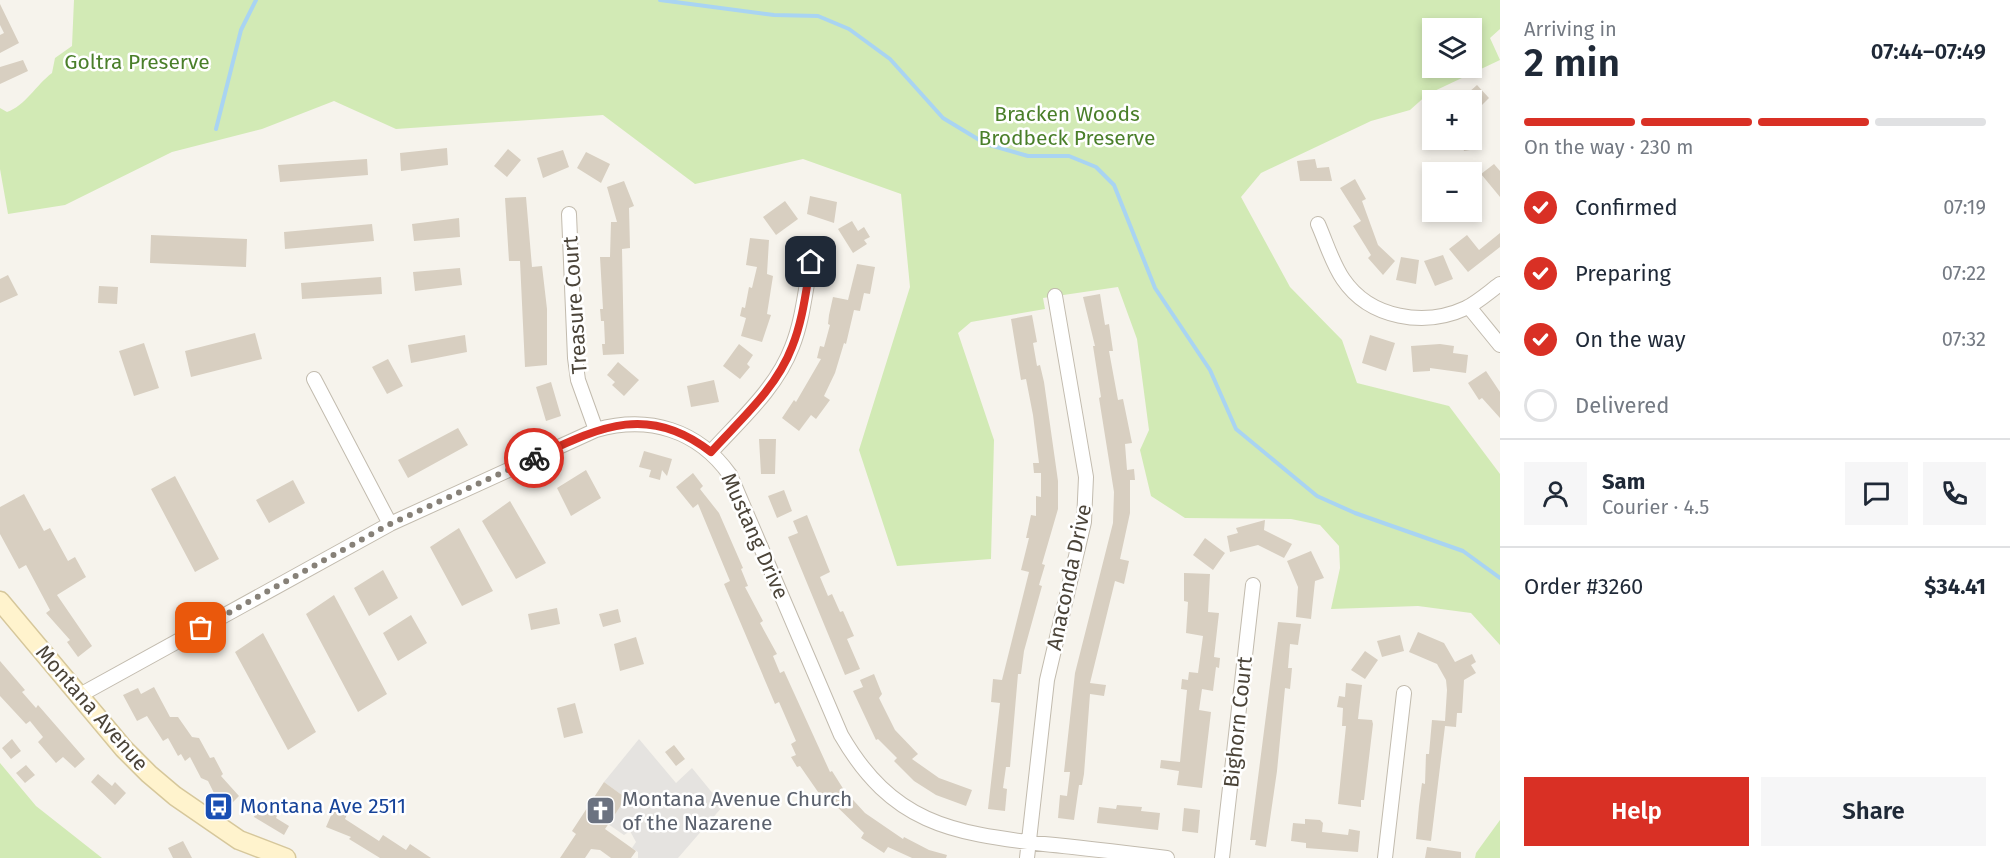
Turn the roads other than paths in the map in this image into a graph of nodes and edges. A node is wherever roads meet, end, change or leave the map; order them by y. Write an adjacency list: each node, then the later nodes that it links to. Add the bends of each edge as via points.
1 (569, 214): 9 (street, Treasure Court, via 575,358)
2 (1318, 225): 6 (street, via 1344,280 1376,308 1398,316 1438,318)
3 (811, 262): 10 (street, via 798,330 786,362 763,395)
4 (1500, 284): 6 (street)
5 (1055, 296): 16 (street, Anaconda Drive, via 1087,500 1047,680)
6 (1469, 307): 7 (street)
7 (1500, 345)
8 (314, 379): 11 (street)
9 (596, 430): 10 (street, Mustang Drive, via 630,423 665,427); 11 (street, Mustang Drive)
10 (711, 452): 16 (street, Mustang Drive, via 739,494 841,735 866,772 899,803 938,825 969,834)
11 (390, 524): 15 (street, Mustang Drive)
12 (1253, 585): 20 (street, Bighorn Court)
13 (0, 601): 15 (street, Montana Avenue)
14 (1404, 693): 21 (street)
15 (80, 695): 17 (street, Montana Avenue, via 124,750 175,796 239,840)
16 (1029, 842): 18 (street, Anaconda Drive); 19 (street, Mustang Drive)
17 (286, 858)
18 (1027, 858)
19 (1167, 858)
20 (1222, 858)
21 (1385, 858)

